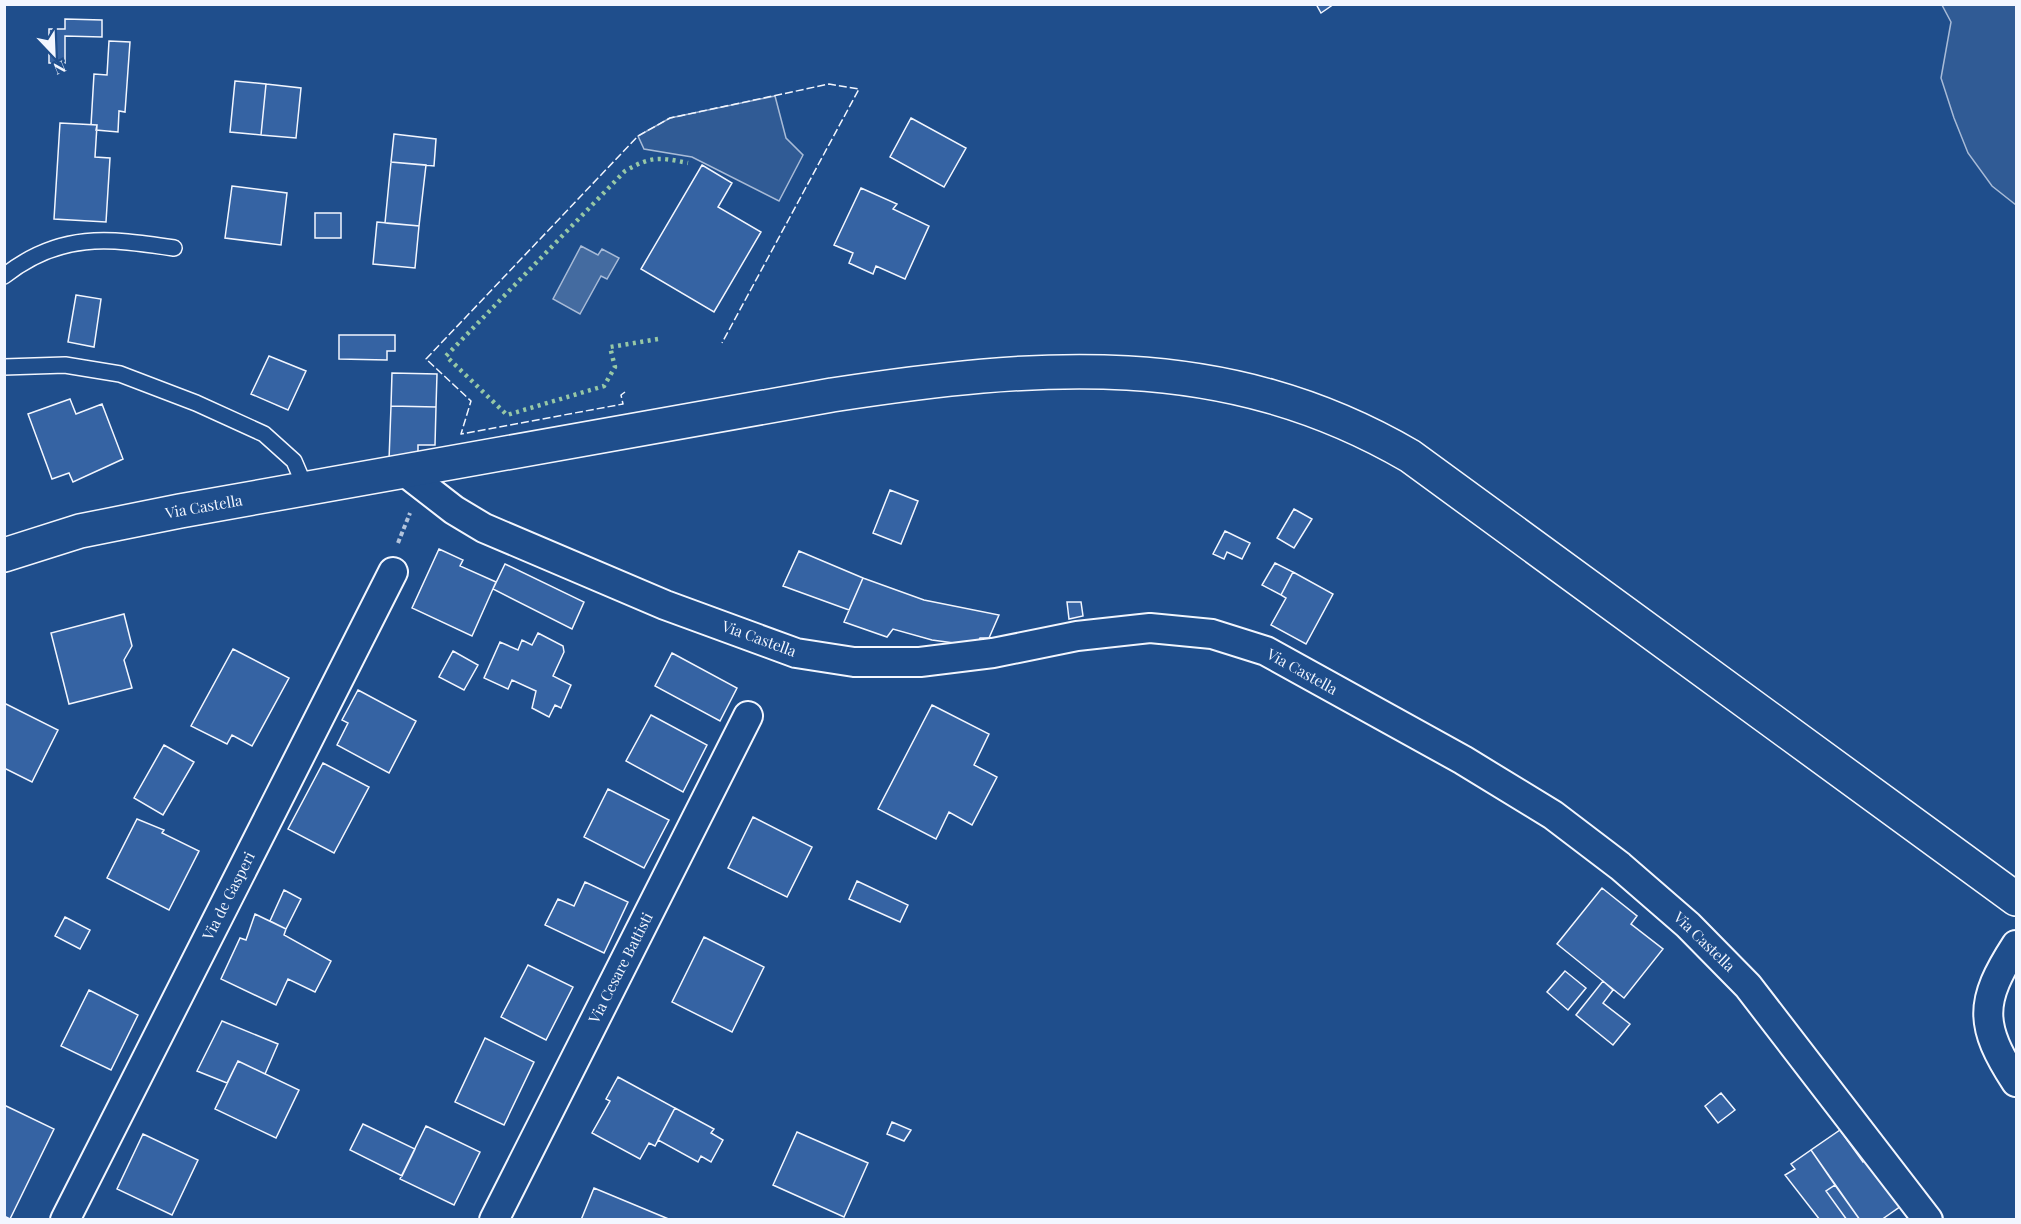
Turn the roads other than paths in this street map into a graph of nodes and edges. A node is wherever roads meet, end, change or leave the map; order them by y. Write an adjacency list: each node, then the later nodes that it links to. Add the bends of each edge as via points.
1 (174, 248): 2 (lane, via 111,239 65,244 23,261)
2 (4, 276)
3 (4, 367): 5 (lane, via 65,364 120,374 196,403 264,434 294,461)
4 (413, 478): 5 (main road, Via Castella); 9 (main road, Via Castella, via 832,395 986,374 1102,370 1158,374 1275,397 1368,432 1410,456); 14 (street, Via Castella, via 484,528 665,604 796,653 854,662 920,662 1150,628 1212,634 1266,651 1463,760 1553,815 1646,888 1748,986)
5 (306, 489): 6 (main road, Via Castella, via 80,531)
6 (4, 555)
7 (394, 560): 12 (street, Via de Gasperi)
8 (748, 716): 13 (street, Via Cesare Battisti)
9 (2016, 899)
10 (2016, 945): 11 (street, via 1989,993 1988,1024)
11 (2016, 1082)
12 (64, 1220)
13 (494, 1220)
14 (1928, 1220)

